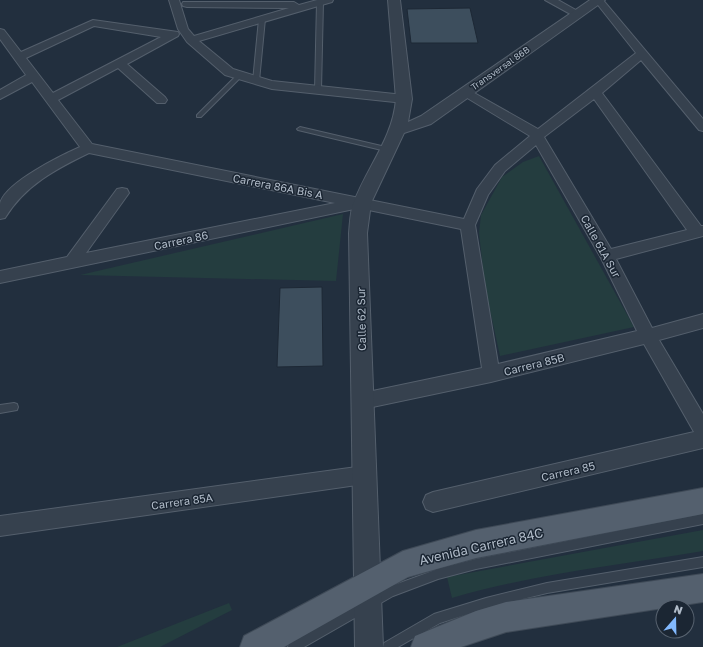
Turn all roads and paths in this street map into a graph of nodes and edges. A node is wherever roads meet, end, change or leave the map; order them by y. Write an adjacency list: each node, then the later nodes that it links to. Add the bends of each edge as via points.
1 (174, 0): 11 (street)
2 (394, 0): 27 (street, Calle 62 Sur)
3 (550, 0): 9 (street)
4 (598, 0): 9 (street, Transversal 86B); 16 (street)
5 (324, 1): 8 (street); 22 (lane)
6 (257, 2): 7 (street); 8 (street); 10 (street)
7 (187, 4)
8 (310, 5): 10 (street)
9 (578, 14): 24 (street, Transversal 86B)
10 (258, 20): 14 (street); 21 (lane)
11 (183, 29): 13 (street); 14 (street)
12 (0, 32): 15 (street)
13 (172, 35): 17 (street, via 93,22); 18 (street)
14 (191, 40): 20 (street, via 229,72)
15 (5, 47): 17 (street)
16 (642, 54): 23 (street); 30 (street)
17 (19, 57): 19 (street)
18 (119, 63): 26 (street); 28 (street)
19 (33, 76): 25 (street); 26 (street)
20 (239, 76): 21 (street); 29 (lane)
21 (256, 81): 22 (street)
22 (318, 90): 27 (street)
23 (595, 92): 33 (street); 40 (street)
24 (465, 93): 32 (street, Transversal 86B, via 426,120); 33 (street, Calle 61A Sur, via 527,126)
25 (0, 95)
26 (51, 99): 34 (street)
27 (404, 99): 32 (street, Calle 62 Sur)
28 (161, 100)
29 (199, 116)
30 (703, 127)
31 (300, 129): 35 (lane)
32 (398, 130): 35 (street, Calle 62 Sur)
33 (537, 136): 39 (street, via 500,168 482,194); 41 (street, Calle 61A Sur)
34 (88, 148): 37 (street, Carrera 86A Bis A); 38 (street, via 21,187)
35 (390, 150): 37 (street, Calle 62 Sur)
36 (122, 193): 42 (street)
37 (362, 203): 39 (street, Carrera 86A Bis A); 42 (street, Carrera 86); 47 (street, Calle 62 Sur, via 358,233)
38 (0, 214)
39 (468, 225): 46 (street)
40 (700, 232): 41 (street)
41 (607, 256): 45 (street, Calle 61A Sur)
42 (72, 262): 43 (street, Carrera 86)
43 (0, 277)
44 (703, 321): 45 (street, Carrera 85B)
45 (648, 336): 46 (street, Carrera 85B); 50 (street, Calle 61A Sur)
46 (491, 374): 47 (street, Carrera 85B)
47 (363, 400): 52 (street, Calle 62 Sur)
48 (14, 407): 49 (lane)
49 (0, 409)
50 (703, 431)
51 (703, 439): 54 (street, Carrera 85)
52 (364, 475): 56 (street, Carrera 85A); 59 (street, Calle 62 Sur)
53 (703, 501): 59 (main road, Avenida Carrera 84C, via 476,544 403,565)
54 (433, 502)
55 (703, 519): 59 (lane, via 476,564 390,592)
56 (0, 526)
57 (703, 562): 63 (lane, via 547,588 479,605 438,618)
58 (703, 588): 64 (main road, via 506,617 476,626)
59 (367, 595): 60 (main road, Avenida Carrera 84C); 61 (lane); 62 (street, Calle 62 Sur)
60 (255, 647)
61 (293, 647)
62 (369, 647)
63 (388, 647)
64 (426, 647)

